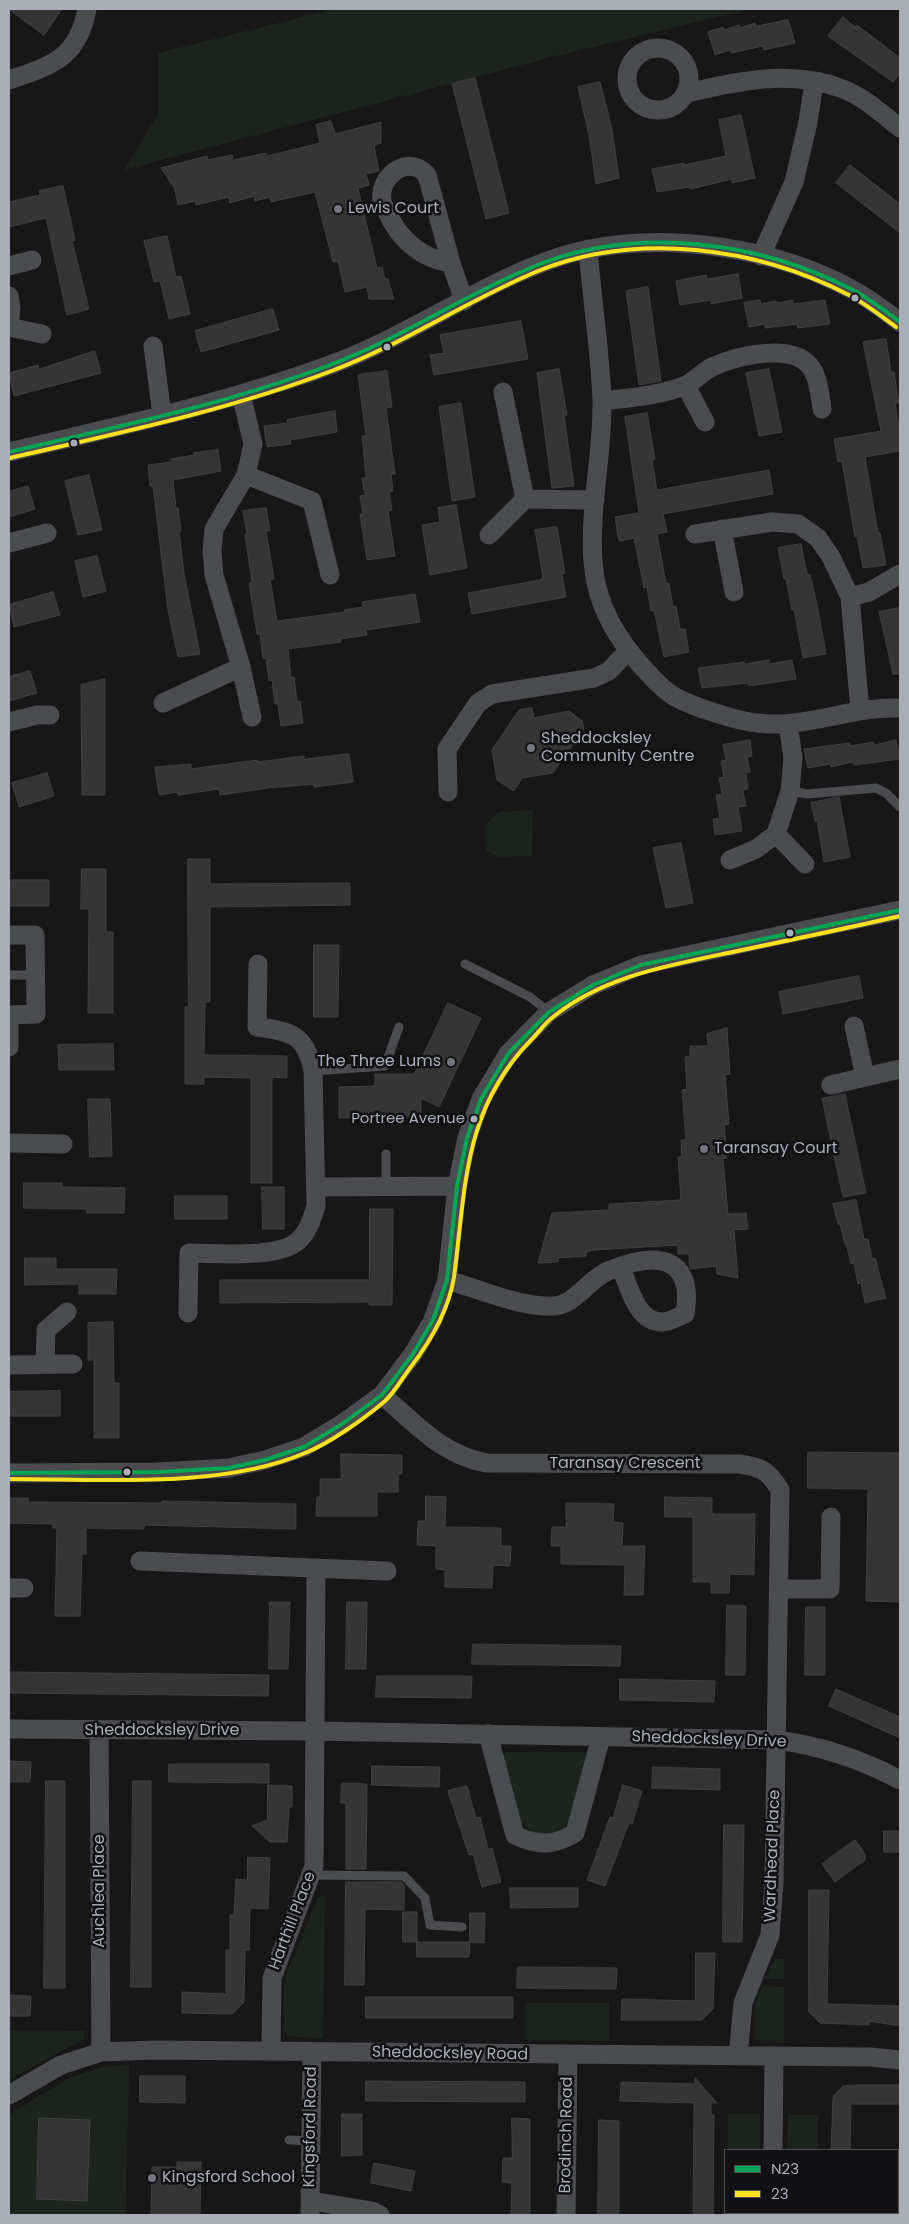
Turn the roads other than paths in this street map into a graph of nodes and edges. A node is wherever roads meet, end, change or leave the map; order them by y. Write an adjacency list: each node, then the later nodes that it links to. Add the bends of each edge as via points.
1 (87, 9): 2 (street, via 83,29 68,52 48,68)
2 (9, 80)
3 (814, 82): 4 (street, via 777,77 738,81); 5 (street, via 843,89); 7 (street, via 794,182)
4 (686, 93)
5 (900, 128)
6 (588, 249): 7 (street, via 646,243 711,246); 12 (street, via 566,254 509,277); 20 (street)
7 (761, 256): 13 (street, via 810,270 854,290)
8 (32, 260): 10 (street)
9 (451, 263): 9 (street, via 417,251 394,228 382,200 383,183 397,170 418,168 427,175); 12 (street)
10 (9, 266)
11 (9, 296): 14 (street)
12 (464, 301): 19 (street, via 408,331 331,364)
13 (900, 322)
14 (9, 326): 15 (street)
15 (42, 334)
16 (153, 346): 22 (street)
17 (686, 386): 20 (street, via 646,397); 21 (street, via 711,368 741,356 789,355 802,359 812,368); 23 (street)
18 (503, 392): 26 (street)
19 (241, 394): 22 (street); 25 (street, via 253,444)
20 (602, 401): 27 (street)
21 (822, 409)
22 (162, 415): 24 (street)
23 (704, 422)
24 (9, 452)
25 (246, 475): 34 (street, via 312,501); 38 (street, via 214,529 212,551 214,575)
26 (525, 499): 27 (street); 31 (street)
27 (595, 500): 37 (street, via 593,562 598,591 608,619)
28 (722, 529): 30 (street); 35 (street); 36 (street, via 772,522 798,524 818,538)
29 (46, 534): 32 (street)
30 (695, 534)
31 (489, 535)
32 (9, 543)
33 (900, 574): 36 (street, via 869,592)
34 (330, 575)
35 (734, 592)
36 (850, 597): 41 (street)
37 (627, 652): 45 (street, via 674,696 757,724); 47 (street, via 609,671 594,678 492,694 478,703 447,749)
38 (241, 667): 39 (street); 43 (street)
39 (163, 703)
40 (900, 708): 41 (street)
41 (860, 711): 45 (street)
42 (50, 715): 44 (street)
43 (252, 716)
44 (9, 722)
45 (788, 724): 46 (street, via 793,758)
46 (790, 791): 48 (lane, via 807,794 876,788); 49 (street)
47 (448, 792)
48 (900, 807)
49 (776, 834): 50 (street, via 756,849); 51 (street)
50 (730, 860)
51 (804, 864)
52 (900, 910): 58 (street, via 641,965 593,985)
53 (9, 935): 57 (street, via 35,935)
54 (258, 964): 64 (street, via 257,1027 282,1030 297,1038 310,1052)
55 (466, 964): 58 (lane, via 530,997)
56 (9, 975): 57 (lane)
57 (35, 976): 59 (street, via 36,1014)
58 (550, 1012): 70 (street, via 508,1054 481,1099 467,1138)
59 (9, 1015): 62 (street)
60 (854, 1026): 65 (street)
61 (399, 1027): 64 (lane, via 385,1066)
62 (9, 1047)
63 (900, 1069): 65 (street)
64 (313, 1071): 71 (street)
65 (865, 1077): 66 (street)
66 (831, 1085)
67 (9, 1144): 68 (street)
68 (63, 1144)
69 (386, 1154): 72 (lane)
70 (457, 1186): 72 (street); 74 (street)
71 (316, 1187): 72 (street); 76 (street, via 316,1206 309,1226 298,1241 282,1250 189,1253)
72 (386, 1187)
73 (621, 1267): 74 (street, via 607,1271 556,1306 533,1306)
74 (447, 1280): 80 (street, via 433,1320)
75 (67, 1312): 77 (street, via 46,1330)
76 (188, 1313)
77 (45, 1364): 78 (street); 79 (street)
78 (73, 1364)
79 (9, 1365)
80 (382, 1396): 81 (street, via 304,1448 229,1468); 86 (street, Taransay Crescent, via 451,1452 468,1460 487,1463 756,1466 771,1474 780,1490)
81 (9, 1473)
82 (831, 1517): 86 (street, via 830,1589)
83 (140, 1561): 84 (street)
84 (316, 1568): 85 (street); 89 (street)
85 (387, 1571)
86 (780, 1589): 92 (street, Taransay Crescent)
87 (9, 1729): 88 (street, Sheddocksley Drive)
88 (99, 1730): 89 (street, Sheddocksley Drive); 97 (street, Auchlea Place)
89 (315, 1731): 90 (street, Sheddocksley Drive); 94 (street, Harthill Place)
90 (488, 1734): 91 (street, Sheddocksley Drive); 91 (street, via 515,1835 529,1842 547,1844 574,1833)
91 (602, 1737): 92 (street, Sheddocksley Drive)
92 (777, 1740): 93 (street, Sheddocksley Drive, via 855,1758); 100 (street, Wardhead Place, via 770,1935 743,2003)
93 (900, 1780)
94 (312, 1875): 95 (lane, via 404,1876 425,1898 430,1925); 96 (street, Harthill Place, via 272,1978)
95 (462, 1927)
96 (271, 2051): 97 (street, Sheddocksley Road); 98 (street, Sheddocksley Road)
97 (101, 2052): 103 (street, Sheddocksley Road, via 61,2066)
98 (312, 2052): 99 (street, Sheddocksley Road); 105 (street, Kingsford Road)
99 (568, 2056): 100 (street, Sheddocksley Road); 109 (street, Brodinch Road)
100 (738, 2056): 101 (street, Sheddocksley Road)
101 (774, 2056): 102 (street, Sheddocksley Road); 106 (street)
102 (900, 2060)
103 (9, 2095)
104 (289, 2140): 105 (lane)
105 (311, 2141): 107 (street, Kingsford Road)
106 (773, 2149)
107 (310, 2208): 108 (street, Kingsford Road, via 372,2211)
108 (380, 2215)
109 (566, 2215)

